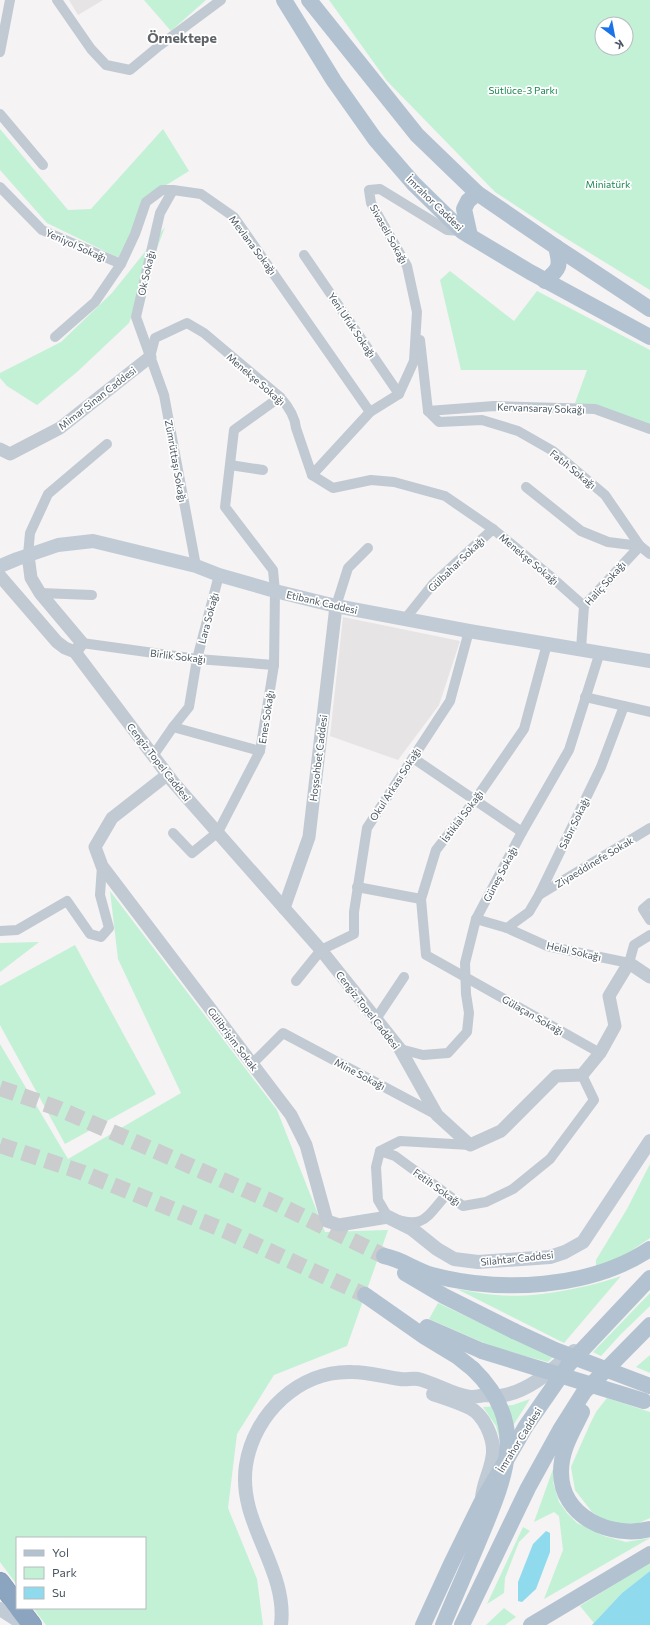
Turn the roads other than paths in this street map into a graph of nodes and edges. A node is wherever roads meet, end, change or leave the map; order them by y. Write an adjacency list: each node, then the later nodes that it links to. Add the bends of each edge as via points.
1 (10, 0): 7 (street)
2 (57, 0): 3 (street, via 91,49 106,65 130,70)
3 (222, 0)
4 (284, 0): 6 (main road, İmrahor Caddesi)
5 (311, 2): 6 (main road); 12 (main road, via 417,135)
6 (295, 18): 13 (main road, İmrahor Caddesi, via 334,81 375,139 414,184)
7 (0, 52)
8 (0, 114): 9 (street)
9 (43, 165)
10 (0, 187): 16 (street, Yeniyol Sokağı, via 42,230)
11 (173, 190): 16 (street, Mevlana Sokağı, via 162,190 146,202); 22 (street, Ok Sokağı, via 160,213 136,317); 26 (street, Mevlana Sokağı, via 201,194 234,217)
12 (477, 193): 13 (main road, via 464,209); 14 (main road)
13 (467, 234): 17 (main road, İmrahor Caddesi); 19 (street, Sivaseli Sokağı, via 446,230 380,189 369,190 371,203 407,266)
14 (556, 248): 17 (main road, via 560,260 556,272); 18 (main road)
15 (304, 255): 23 (street, Yeni Ufuk Sokağı)
16 (121, 264): 20 (street, Mevlana Sokağı, via 95,302)
17 (545, 281): 21 (main road, İmrahor Caddesi)
18 (650, 309)
19 (417, 312): 23 (street, Sivaseli Sokağı, via 414,362); 25 (street)
20 (55, 337)
21 (650, 337)
22 (150, 356): 24 (street, Menekşe Sokağı, via 155,338 187,323 204,333); 29 (street, Mimar Sinan Caddesi, via 60,428 10,454); 40 (street, Zümrüttaşı Sokağı, via 164,395)
23 (399, 394): 26 (street)
24 (280, 398): 30 (street, Enes Sokağı, via 234,430); 32 (street, Menekşe Sokağı, via 288,406 295,421)
25 (428, 411): 27 (street, Kervansaray Sokağı, via 494,406 595,409); 35 (street, Fatıh Sokağı, via 439,422 482,420 518,431 553,451 605,495)
26 (370, 412): 32 (street)
27 (650, 429)
28 (107, 444): 38 (street, via 48,494 30,533)
29 (0, 449)
30 (230, 465): 31 (street); 43 (street, Enes Sokağı, via 225,507 273,570)
31 (263, 470)
32 (312, 475): 34 (street, Menekşe Sokağı, via 332,488 371,480 394,482 445,496)
33 (526, 487): 35 (street, via 581,531 608,542)
34 (493, 529): 47 (street, Menekşe Sokağı); 48 (street, Gülbahar Sokağı, via 433,584)
35 (640, 546): 37 (street, Fatıh Sokağı); 47 (street, Haliç Sokağı)
36 (368, 548): 46 (street, via 348,568)
37 (650, 554)
38 (28, 555): 39 (main road, Etibank Caddesi); 40 (main road, Etibank Caddesi, via 58,545 93,541); 44 (street, Cengiz Topel Caddesi, via 31,578)
39 (0, 566)
40 (196, 566): 41 (main road, Etibank Caddesi)
41 (219, 575): 43 (main road, Etibank Caddesi); 54 (street, Lara Sokağı)
42 (0, 576): 51 (street, Cengiz Topel Caddesi, via 57,642 65,648)
43 (275, 591): 46 (main road, Etibank Caddesi); 56 (street, Enes Sokağı)
44 (40, 593): 45 (street); 51 (street, Cengiz Topel Caddesi)
45 (92, 595)
46 (336, 606): 48 (main road, Etibank Caddesi); 75 (street, Hoşsohbet Caddesi, via 309,836)
47 (584, 606): 52 (street, Haliç Sokağı)
48 (405, 619): 49 (main road, Etibank Caddesi)
49 (469, 631): 50 (main road, Etibank Caddesi); 63 (street, Okul Arkası Sokağı, via 450,701)
50 (547, 644): 52 (main road, Etibank Caddesi); 65 (street, İstiklal Sokağı, via 524,729)
51 (78, 647): 54 (street, Birlik Sokağı); 62 (street, Cengiz Topel Caddesi)
52 (581, 649): 53 (main road, Etibank Caddesi)
53 (600, 652): 55 (main road, Etibank Caddesi); 57 (street, Güneş Sokağı)
54 (197, 659): 56 (street, Birlik Sokağı); 60 (street, Lara Sokağı, via 189,707)
55 (650, 661)
56 (274, 665): 61 (street, Enes Sokağı)
57 (585, 697): 58 (street); 68 (street, Güneş Sokağı, via 569,750)
58 (624, 706): 59 (street); 72 (street, Sabır Sokağı, via 601,767)
59 (650, 712)
60 (173, 727): 61 (street); 62 (street, Lara Sokağı)
61 (260, 751): 67 (street, Enes Sokağı)
62 (153, 756): 64 (street, Cengiz Topel Caddesi)
63 (413, 758): 65 (street); 71 (street, Okul Arkası Sokağı, via 367,828)
64 (167, 774): 67 (street, Cengiz Topel Caddesi); 70 (street, Gülibrişim Sokak, via 112,818 96,847)
65 (475, 800): 68 (street); 73 (street, İstiklal Sokağı, via 436,850)
66 (650, 828): 72 (street, Ziyaeddinefe Sokak)
67 (218, 832): 69 (street, via 192,853); 75 (street, Cengiz Topel Caddesi)
68 (522, 832): 76 (street, Güneş Sokağı)
69 (173, 833)
70 (102, 866): 79 (street, via 100,894 109,928 101,937 90,934 67,901 17,930); 90 (street, Gülibrişim Sokak)
71 (357, 887): 73 (street); 81 (street, Okul Arkası Sokağı, via 354,934)
72 (539, 895): 78 (street, Sabır Sokağı, via 529,912)
73 (420, 899): 83 (street, İstiklal Sokağı, via 426,955)
74 (650, 903): 77 (street, via 643,909)
75 (284, 908): 81 (street, Cengiz Topel Caddesi)
76 (476, 919): 78 (street, Helal Sokağı); 83 (street, Güneş Sokağı, via 465,963)
77 (650, 920)
78 (507, 928): 82 (street, Helal Sokağı, via 547,946)
79 (0, 931)
80 (650, 935): 82 (street, via 634,945)
81 (321, 950): 86 (street); 87 (street, Cengiz Topel Caddesi)
82 (629, 963): 85 (street); 89 (street, via 609,996 615,1026)
83 (465, 976): 88 (street, Güneş Sokağı, via 469,1013 467,1032 448,1053 423,1055); 89 (street, Gülaçan Sokağı)
84 (404, 977): 87 (street)
85 (650, 977)
86 (296, 981)
87 (376, 1020): 88 (street, Cengiz Topel Caddesi)
88 (400, 1049): 92 (street, Cengiz Topel Caddesi)
89 (600, 1053): 91 (street)
90 (252, 1064): 92 (street, Mine Sokağı, via 283,1033); 97 (street, Gülibrişim Sokak, via 291,1115 306,1145 327,1221 339,1226)
91 (582, 1074): 94 (street, via 556,1076 501,1131); 96 (street, Fetih Sokağı, via 594,1100 550,1159 513,1189 486,1202 463,1206)
92 (437, 1115): 94 (street, Cengiz Topel Caddesi)
93 (650, 1141): 97 (main road, Silahtar Caddesi, via 583,1242 550,1257 478,1262 454,1259 412,1229)
94 (470, 1145): 95 (street, via 400,1141)
95 (380, 1150): 96 (street, Fetih Sokağı, via 395,1156); 97 (street, via 376,1167 378,1200)
96 (446, 1195): 97 (street, Gülibrişim Sokak, via 430,1215 417,1223 405,1223)
97 (388, 1217)
98 (650, 1249): 104 (main road, bridge, via 635,1258 587,1277 525,1285 450,1279 384,1256 389,1263 444,1296 514,1331 555,1350)
99 (650, 1278): 101 (main road, İmrahor Caddesi)
100 (650, 1325): 102 (main road)
101 (597, 1334): 103 (main road, via 528,1386 500,1396 470,1397 417,1379); 106 (main road, İmrahor Caddesi, via 569,1364 530,1420)
102 (613, 1363): 107 (main road, via 568,1438 562,1461 563,1485 573,1505 582,1516 595,1525 625,1532); 118 (main road, via 584,1392 545,1455)
103 (401, 1380): 106 (main road, via 472,1409 481,1419 492,1441 493,1454 482,1490); 115 (main road, via 352,1372 320,1376 302,1384 278,1402 257,1430 246,1466 245,1488 255,1530 274,1574 280,1599)
104 (650, 1386)
105 (647, 1402): 117 (main road, bridge, via 482,1351 434,1331 365,1295 474,1369 492,1390 504,1416 507,1430 507,1461 503,1481)
106 (481, 1504): 116 (main road, İmrahor Caddesi, via 450,1564)
107 (650, 1529)
108 (650, 1554): 119 (main road)
109 (0, 1582): 110 (highway)
110 (16, 1604)
111 (0, 1609): 113 (main road)
112 (20, 1609): 114 (highway)
113 (25, 1625)
114 (32, 1625)
115 (281, 1625)
116 (423, 1625)
117 (443, 1625)
118 (462, 1625)
119 (531, 1625)

